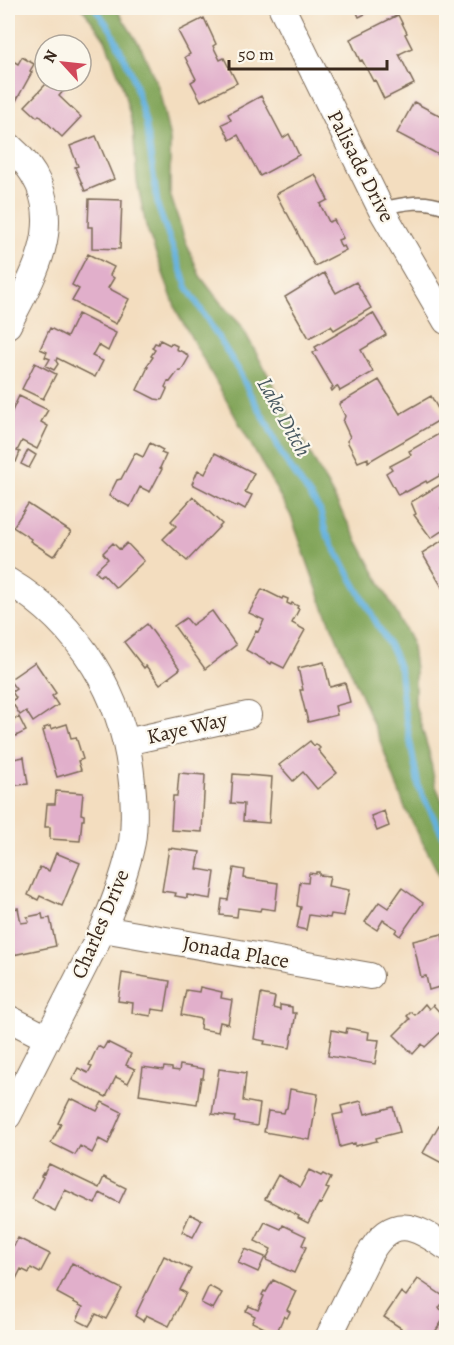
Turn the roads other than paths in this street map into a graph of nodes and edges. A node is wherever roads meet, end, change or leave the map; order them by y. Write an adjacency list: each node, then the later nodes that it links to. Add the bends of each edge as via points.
1 (282, 8): 4 (street, Palisade Drive)
2 (8, 145): 6 (street, via 36,178 47,214 43,250)
3 (447, 208): 4 (lane, via 408,202)
4 (381, 209): 5 (street, Palisade Drive)
5 (447, 321)
6 (8, 325)
7 (8, 581): 9 (street, Charles Drive, via 63,624 85,651 101,676)
8 (248, 715): 9 (street, Kaye Way)
9 (126, 742): 10 (street, Charles Drive, via 134,802 132,841)
10 (103, 929): 11 (street, Jonada Place); 13 (street, Charles Drive)
11 (370, 976)
12 (8, 1018): 13 (street)
13 (47, 1038): 14 (street, Charles Drive)
14 (8, 1116)
15 (447, 1247): 16 (street, via 413,1228 402,1227 383,1235)
16 (328, 1338)

